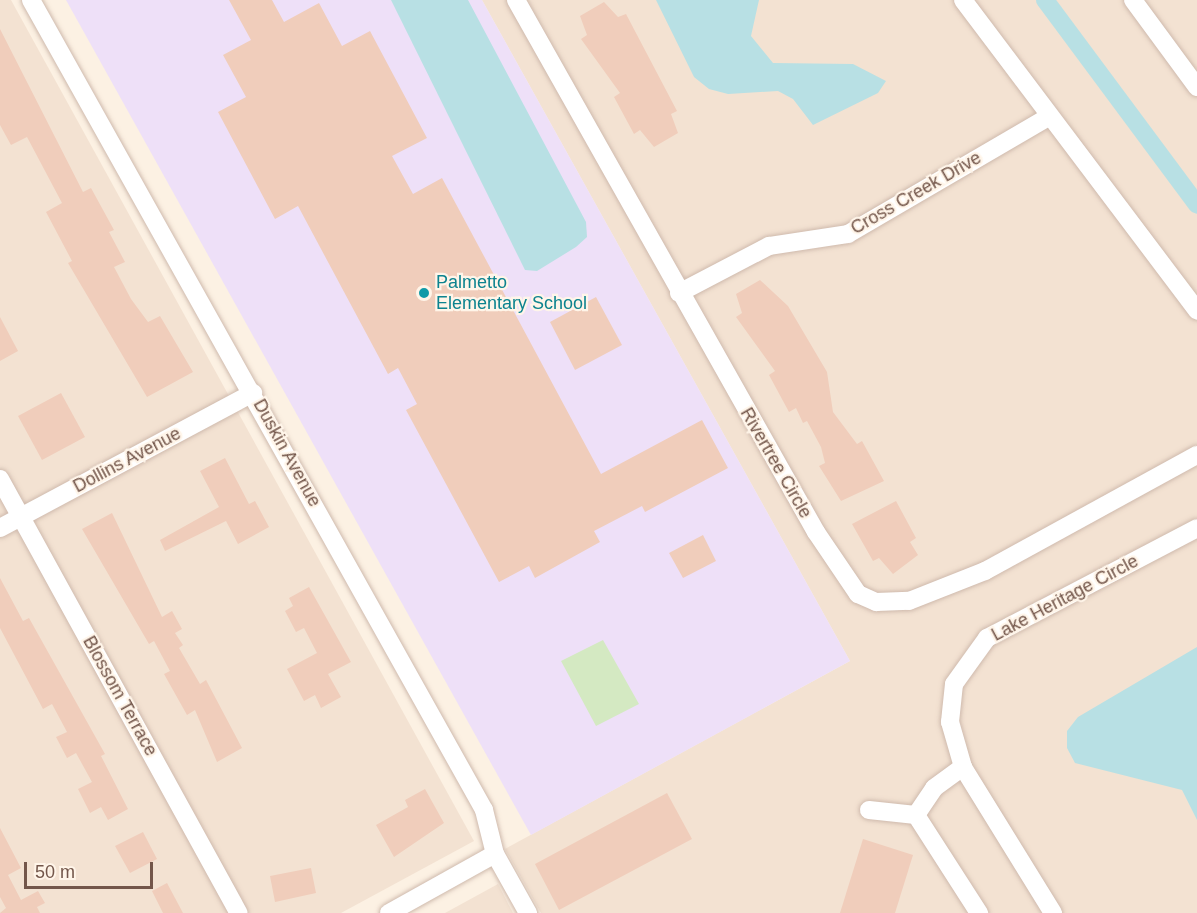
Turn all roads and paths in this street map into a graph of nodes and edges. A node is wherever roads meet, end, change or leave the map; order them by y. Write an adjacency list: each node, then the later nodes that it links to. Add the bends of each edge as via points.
1 (31, 0): 9 (street, Duskin Avenue)
2 (516, 0): 7 (street, Rivertree Circle)
3 (963, 0): 6 (street)
4 (1133, 0): 5 (street)
5 (1197, 87)
6 (1048, 117): 7 (street, Cross Creek Drive, via 848,234 769,246); 8 (street)
7 (679, 293): 10 (street, Rivertree Circle, via 816,532 858,594 876,602 909,601 985,571)
8 (1197, 311)
9 (253, 393): 12 (street, Dollins Avenue); 18 (street, Duskin Avenue, via 484,810)
10 (1197, 455)
11 (0, 479): 12 (street, Blossom Terrace)
12 (21, 517): 13 (street, Dollins Avenue); 19 (street, Blossom Terrace)
13 (0, 528)
14 (1197, 528): 15 (street, Lake Heritage Circle, via 987,639 954,684 950,722)
15 (963, 767): 17 (street, via 934,788); 23 (street, Lake Heritage Circle)
16 (869, 810): 17 (street)
17 (916, 815): 22 (street)
18 (495, 854): 20 (street); 21 (street, Duskin Avenue)
19 (239, 913)
20 (389, 913)
21 (528, 913)
22 (979, 913)
23 (1053, 913)

